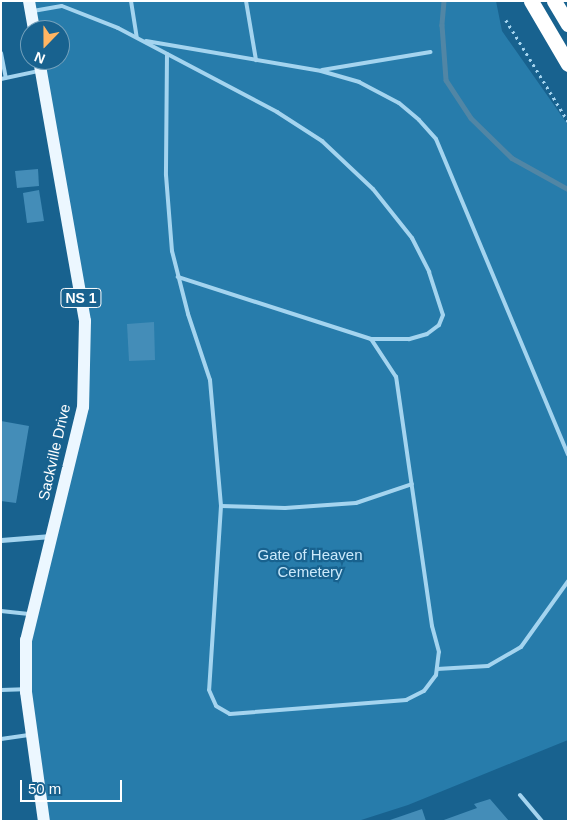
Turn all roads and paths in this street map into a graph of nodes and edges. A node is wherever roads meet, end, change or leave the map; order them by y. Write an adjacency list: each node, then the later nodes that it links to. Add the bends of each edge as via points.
1 (131, 1): 9 (lane)
2 (246, 1): 13 (lane)
3 (531, 1): 14 (highway)
4 (554, 1): 8 (highway)
5 (30, 6): 6 (main road); 9 (lane, via 62,6)
6 (32, 20)
7 (506, 20): 19 (path)
8 (568, 24)
9 (139, 39): 12 (lane); 13 (lane)
10 (431, 52): 17 (lane)
11 (1, 53): 18 (lane)
12 (167, 54): 20 (lane, via 166,175 172,252); 21 (lane, via 277,112 322,142 374,189 412,238 442,303 443,315 439,325 427,334 409,339)
13 (256, 60): 17 (lane)
14 (568, 64)
15 (27, 70): 18 (lane)
16 (42, 70): 25 (main road, Sackville Drive / NS 1, via 85,321 83,407)
17 (321, 71): 22 (lane, via 359,82 399,103 436,139)
18 (4, 78)
19 (568, 121)
20 (178, 277): 21 (lane); 24 (lane, via 210,380)
21 (371, 339): 23 (lane, via 396,377)
22 (568, 454)
23 (412, 484): 24 (lane, via 356,503 285,508); 30 (lane, via 439,652)
24 (221, 506): 30 (lane, via 209,690 216,706 230,714 406,700 424,691)
25 (51, 536): 26 (street); 29 (main road, Sackville Drive / NS 1)
26 (1, 540)
27 (568, 581): 30 (lane, via 515,651 488,666)
28 (1, 611): 29 (lane)
29 (32, 614): 31 (main road, Sackville Drive / NS 1, via 26,640)
30 (437, 668)
31 (26, 689): 32 (lane); 33 (main road, Sackville Drive / NS 1)
32 (1, 690)
33 (31, 735): 34 (lane); 36 (main road, Sackville Drive / NS 1)
34 (1, 739)
35 (520, 795): 37 (lane)
36 (44, 821)
37 (542, 821)

